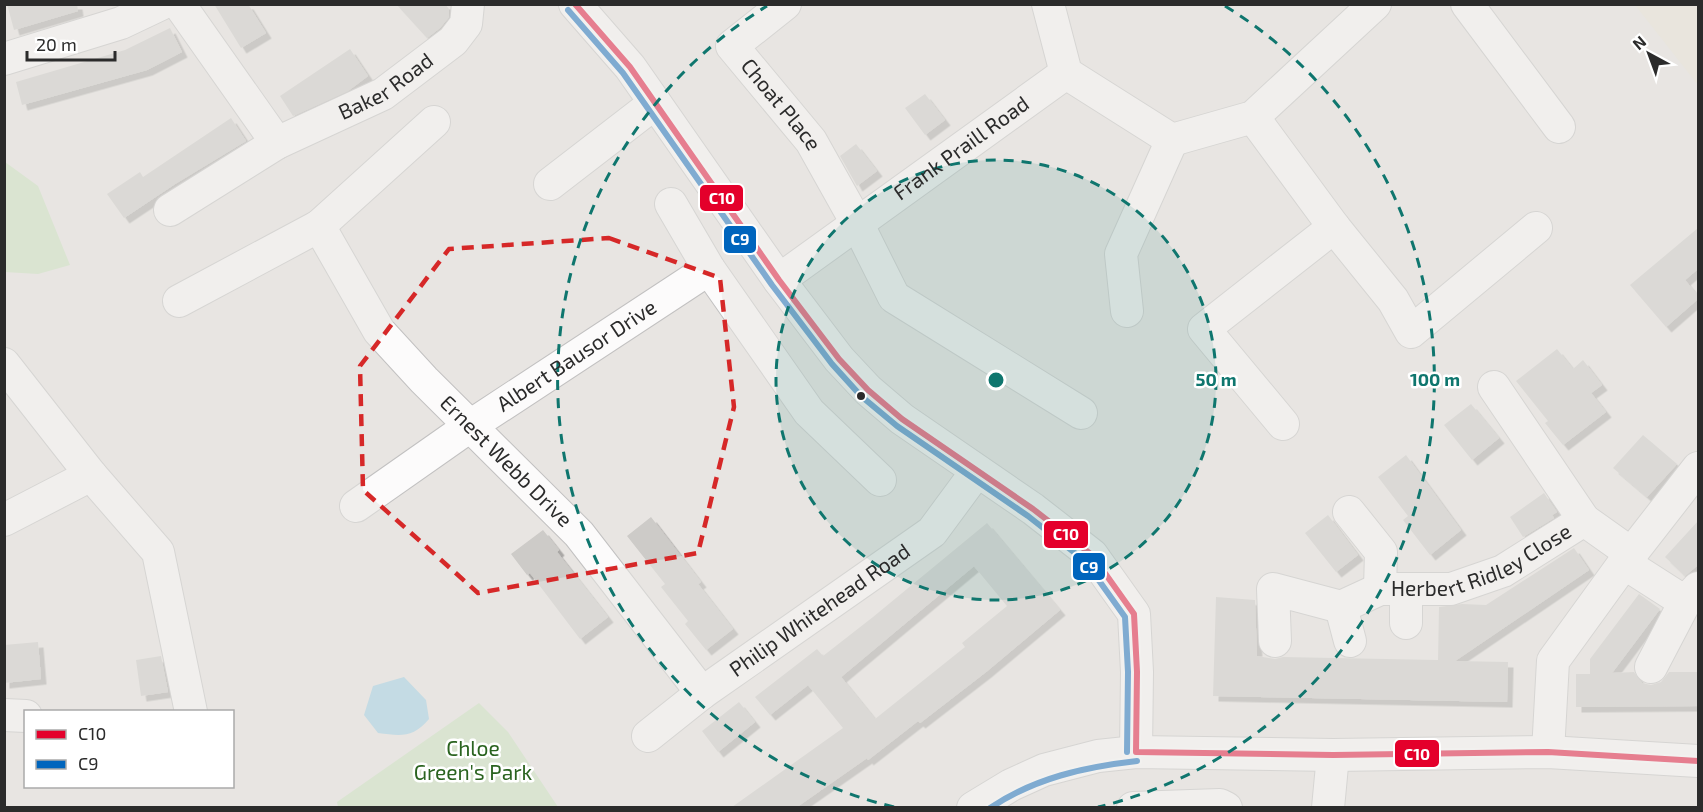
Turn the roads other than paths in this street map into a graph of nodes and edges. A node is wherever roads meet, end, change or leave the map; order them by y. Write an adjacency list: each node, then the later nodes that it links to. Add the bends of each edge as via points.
1 (161, 4): 9 (street, via 121,23)
2 (179, 4): 16 (street)
3 (468, 4): 16 (street, Baker Road, via 466,24 453,40 383,94)
4 (575, 4): 11 (street)
5 (785, 4): 20 (street, Choat Place, via 732,46 811,141)
6 (1048, 4): 10 (street)
7 (1375, 4): 12 (street)
8 (1467, 4): 14 (street)
9 (4, 59)
10 (1066, 74): 15 (street); 20 (street, Frank Praill Road)
11 (655, 103): 17 (street); 25 (street)
12 (1253, 117): 15 (street); 22 (street)
13 (434, 122): 21 (street)
14 (1559, 127)
15 (1172, 140): 27 (street, via 1121,254)
16 (278, 143): 19 (street, Baker Road)
17 (550, 184)
18 (671, 204): 24 (street)
19 (170, 210)
20 (858, 225): 25 (street, Frank Praill Road); 30 (street, via 894,297)
21 (318, 226): 26 (street); 32 (street, Ernest Webb Drive, via 379,330)
22 (1334, 227): 23 (street, via 1393,300 1411,332); 31 (street, via 1204,329)
23 (1536, 228)
24 (709, 269): 32 (street, Albert Bausor Drive); 36 (street, via 808,412)
25 (779, 280): 34 (street, via 839,359 868,390)
26 (178, 301)
27 (1127, 311)
28 (4, 364): 35 (street)
29 (1494, 387): 40 (street, Herbert Ridley Close)
30 (1081, 413)
31 (1283, 424)
32 (470, 426): 37 (street, Albert Bausor Drive); 49 (street, Ernest Webb Drive, via 579,534)
33 (1698, 468): 41 (street)
34 (977, 471): 49 (street, Philip Whitehead Road, via 932,532); 54 (street, via 1092,555 1134,614)
35 (91, 475): 39 (street); 50 (street, via 158,552)
36 (880, 480)
37 (356, 506)
38 (1349, 512): 42 (street, via 1381,552)
39 (4, 520)
40 (1584, 520): 41 (street, Herbert Ridley Close); 42 (street, Herbert Ridley Close, via 1503,571 1451,589)
41 (1628, 558): 43 (street, Herbert Ridley Close); 55 (street, via 1553,661)
42 (1393, 590): 44 (street, Herbert Ridley Close); 45 (street)
43 (1692, 595): 48 (street)
44 (1341, 607): 46 (street, via 1274,589); 47 (street)
45 (1406, 623)
46 (1275, 641)
47 (1350, 641)
48 (1651, 667)
49 (702, 693): 53 (street, Philip Whitehead Road)
50 (191, 710)
51 (4, 715): 52 (street)
52 (24, 716)
53 (648, 736)
54 (1136, 752): 56 (street); 58 (street, via 1098,756 1044,770)
55 (1548, 752): 56 (street); 57 (street)
56 (1333, 755): 61 (street)
57 (1698, 761)
58 (973, 807)
59 (1132, 807): 60 (street)
60 (1227, 807)
61 (1328, 807)

